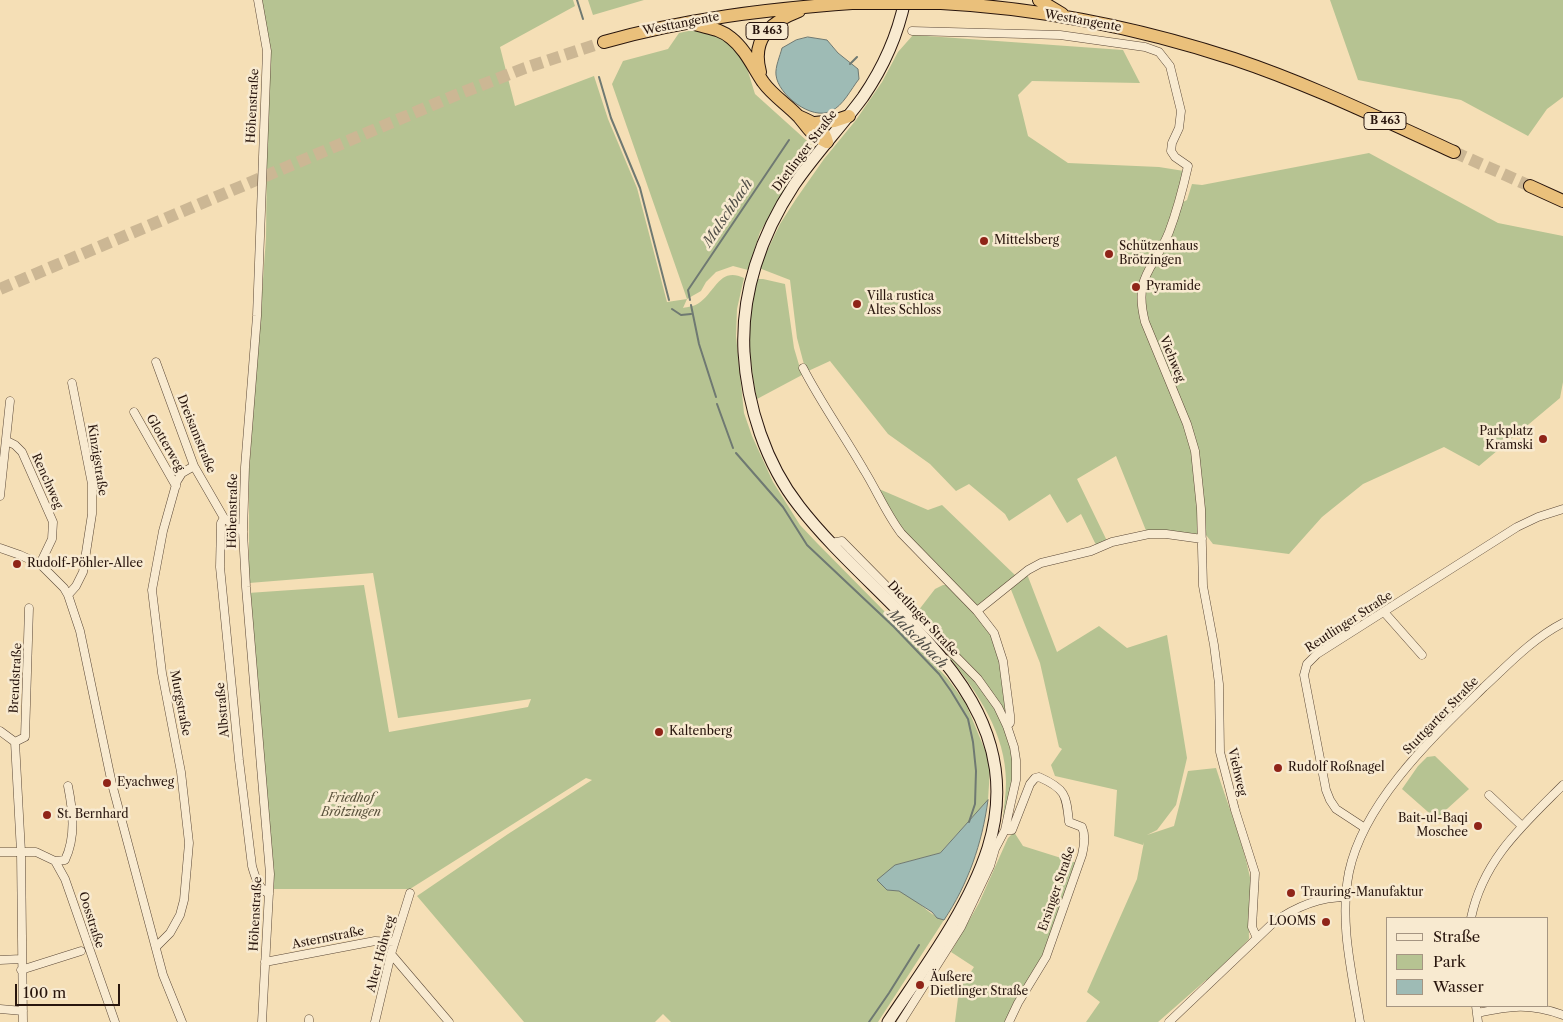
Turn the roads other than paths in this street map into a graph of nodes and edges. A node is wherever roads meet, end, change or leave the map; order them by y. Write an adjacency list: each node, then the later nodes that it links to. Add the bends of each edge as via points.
1 (258, 0): 30 (street, Höhenstraße, via 267,51 257,316)
2 (905, 0): 13 (main road, Dietlinger Straße, via 899,25 878,74)
3 (970, 0): 5 (highway, B 463)
4 (1040, 0): 7 (highway, B 463)
5 (947, 4): 6 (highway, Westtangente / B 463, bridge); 7 (highway, Westtangente / B 463)
6 (814, 6): 8 (highway, Westtangente / B 463, via 740,13); 11 (highway, B 463, via 775,22 761,40 757,61)
7 (1066, 17): 16 (highway, Westtangente / B 463, via 1193,46 1275,74)
8 (690, 22): 10 (highway, Westtangente / B 463); 11 (highway, B 463, via 713,28 731,38)
9 (912, 31): 31 (street, Viehweg, via 1060,35 1145,47 1159,52 1170,66 1182,111 1171,151 1188,166 1168,235 1140,293 1145,322 1196,451)
10 (604, 42)
11 (763, 82): 12 (highway, B 463)
12 (798, 116): 14 (highway, B 463); 15 (highway, B 463, via 814,136)
13 (848, 116): 14 (highway); 15 (main road, Dietlinger Straße)
14 (815, 123): 15 (highway, via 825,133)
15 (827, 142): 32 (main road, Dietlinger Straße, via 794,184 768,232 748,291 744,335 747,376 763,439 798,504)
16 (1454, 152)
17 (1530, 186): 18 (highway)
18 (1563, 201)
19 (156, 362): 25 (street, Dreisamstraße)
20 (803, 368): 37 (street, Dietlinger Straße, via 890,519)
21 (72, 384): 35 (street, Kinzigstraße, via 92,484 92,514 83,572)
22 (10, 400): 24 (street)
23 (134, 412): 26 (street, Glotterweg)
24 (7, 441): 27 (street); 34 (street, Renchweg, via 22,452 53,522 52,539)
25 (194, 466): 26 (street, Murgstraße, via 182,473); 29 (street, Dreisamstraße)
26 (176, 486): 60 (street, Murgstraße, via 163,531 152,590 189,843 180,915 170,933)
27 (0, 496)
28 (1563, 509): 38 (street, Reutlinger Straße, via 1517,527)
29 (224, 518): 30 (street, Dreisamstraße); 55 (street, Albstraße, via 221,523 220,567 240,770 252,866 256,880)
30 (243, 532): 55 (street, Höhenstraße)
31 (1202, 539): 37 (street, via 1148,534 1041,563); 58 (street, Viehweg, via 1204,586 1219,684 1220,752 1255,873 1252,927)
32 (831, 543): 41 (street, Dietlinger Straße, via 842,541 971,670 998,707); 79 (main road, Dietlinger Straße, via 926,639 951,670 976,707 995,765 995,821 981,867 950,927)
33 (0, 548): 34 (street)
34 (40, 564): 35 (street)
35 (68, 595): 60 (street, via 80,631 112,784)
36 (29, 608): 43 (street, Brendstraße, via 25,737)
37 (977, 611): 41 (street, Dietlinger Straße, via 994,633 1001,654 1010,715)
38 (1384, 612): 40 (street); 49 (street, Reutlinger Straße, via 1313,657 1304,675 1326,790 1336,809)
39 (1563, 623): 49 (street, Stuttgarter Straße, via 1529,645 1450,721 1385,795)
40 (1422, 655)
41 (1007, 726): 50 (street, Dietlinger Straße, via 1014,747 1016,776)
42 (0, 730): 43 (street)
43 (15, 742): 52 (street)
44 (1039, 777): 50 (street, Dietlinger Straße, via 1030,784 1012,830); 81 (street, Ersinger Straße, via 1057,787 1065,796 1069,822 1082,827 1084,844 1046,957)
45 (1563, 785): 48 (street)
46 (68, 786): 53 (street, via 73,827 65,860)
47 (1489, 795): 48 (street)
48 (1522, 826): 57 (street, via 1487,872)
49 (1365, 828): 56 (street, Stuttgarter Straße, via 1352,862)
50 (1005, 830): 80 (street, Dietlinger Straße, via 961,927)
51 (0, 852): 52 (street)
52 (20, 852): 53 (street, via 36,852); 63 (street)
53 (56, 861): 74 (street, Oosstraße, via 66,879)
54 (410, 893): 59 (street, Alter Höhweg)
55 (269, 894): 65 (street, Höhenstraße)
56 (1346, 897): 58 (street, via 1318,900 1293,910); 83 (street, Stuttgarter Straße, via 1347,946)
57 (1471, 917)
58 (1257, 938): 82 (street)
59 (394, 942): 62 (street, Alter Höhweg); 65 (street, Asternstraße, via 375,941)
60 (156, 947): 75 (street, via 163,975)
61 (81, 951): 66 (street)
62 (391, 954): 77 (street, Alter Höhweg); 78 (street)
63 (22, 959): 64 (street); 66 (street)
64 (0, 960)
65 (265, 962): 76 (street, Höhenstraße)
66 (21, 970): 71 (street)
67 (1509, 1007): 70 (street)
68 (1532, 1007): 72 (street)
69 (0, 1009): 71 (street)
70 (1476, 1009): 84 (street)
71 (23, 1011): 73 (street)
72 (1563, 1015)
73 (23, 1022)
74 (115, 1022)
75 (182, 1022)
76 (262, 1022)
77 (375, 1022)
78 (449, 1022)
79 (888, 1022)
80 (901, 1022)
81 (1009, 1022)
82 (1169, 1022)
83 (1360, 1022)
84 (1478, 1022)

